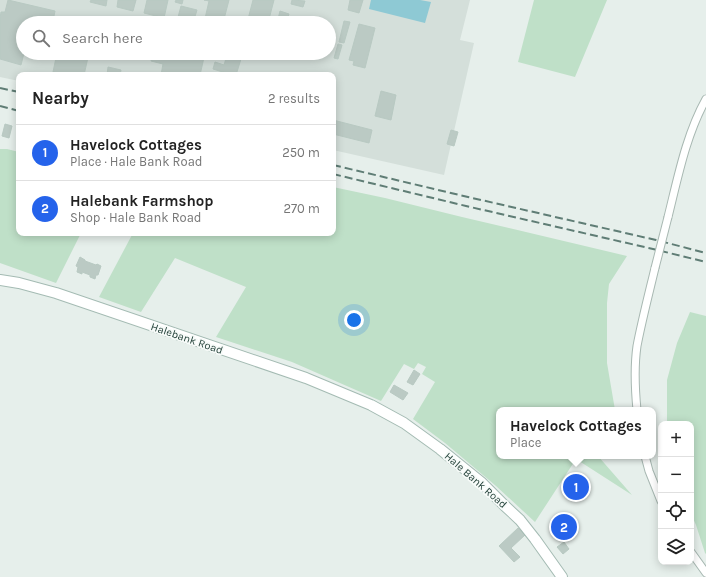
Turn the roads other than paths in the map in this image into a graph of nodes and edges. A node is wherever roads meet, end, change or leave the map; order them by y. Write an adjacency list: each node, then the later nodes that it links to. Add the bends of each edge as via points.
1 (706, 98): 4 (street, bridge, via 689,139 637,346)
2 (0, 280): 3 (street, Halebank Road, via 63,296 306,378)
3 (371, 405): 9 (street, Hale Bank Road, via 433,443 482,483 520,520)
4 (637, 407)
5 (646, 459): 6 (street)
6 (658, 494)
7 (694, 556): 8 (street)
8 (706, 573)
9 (562, 577)

